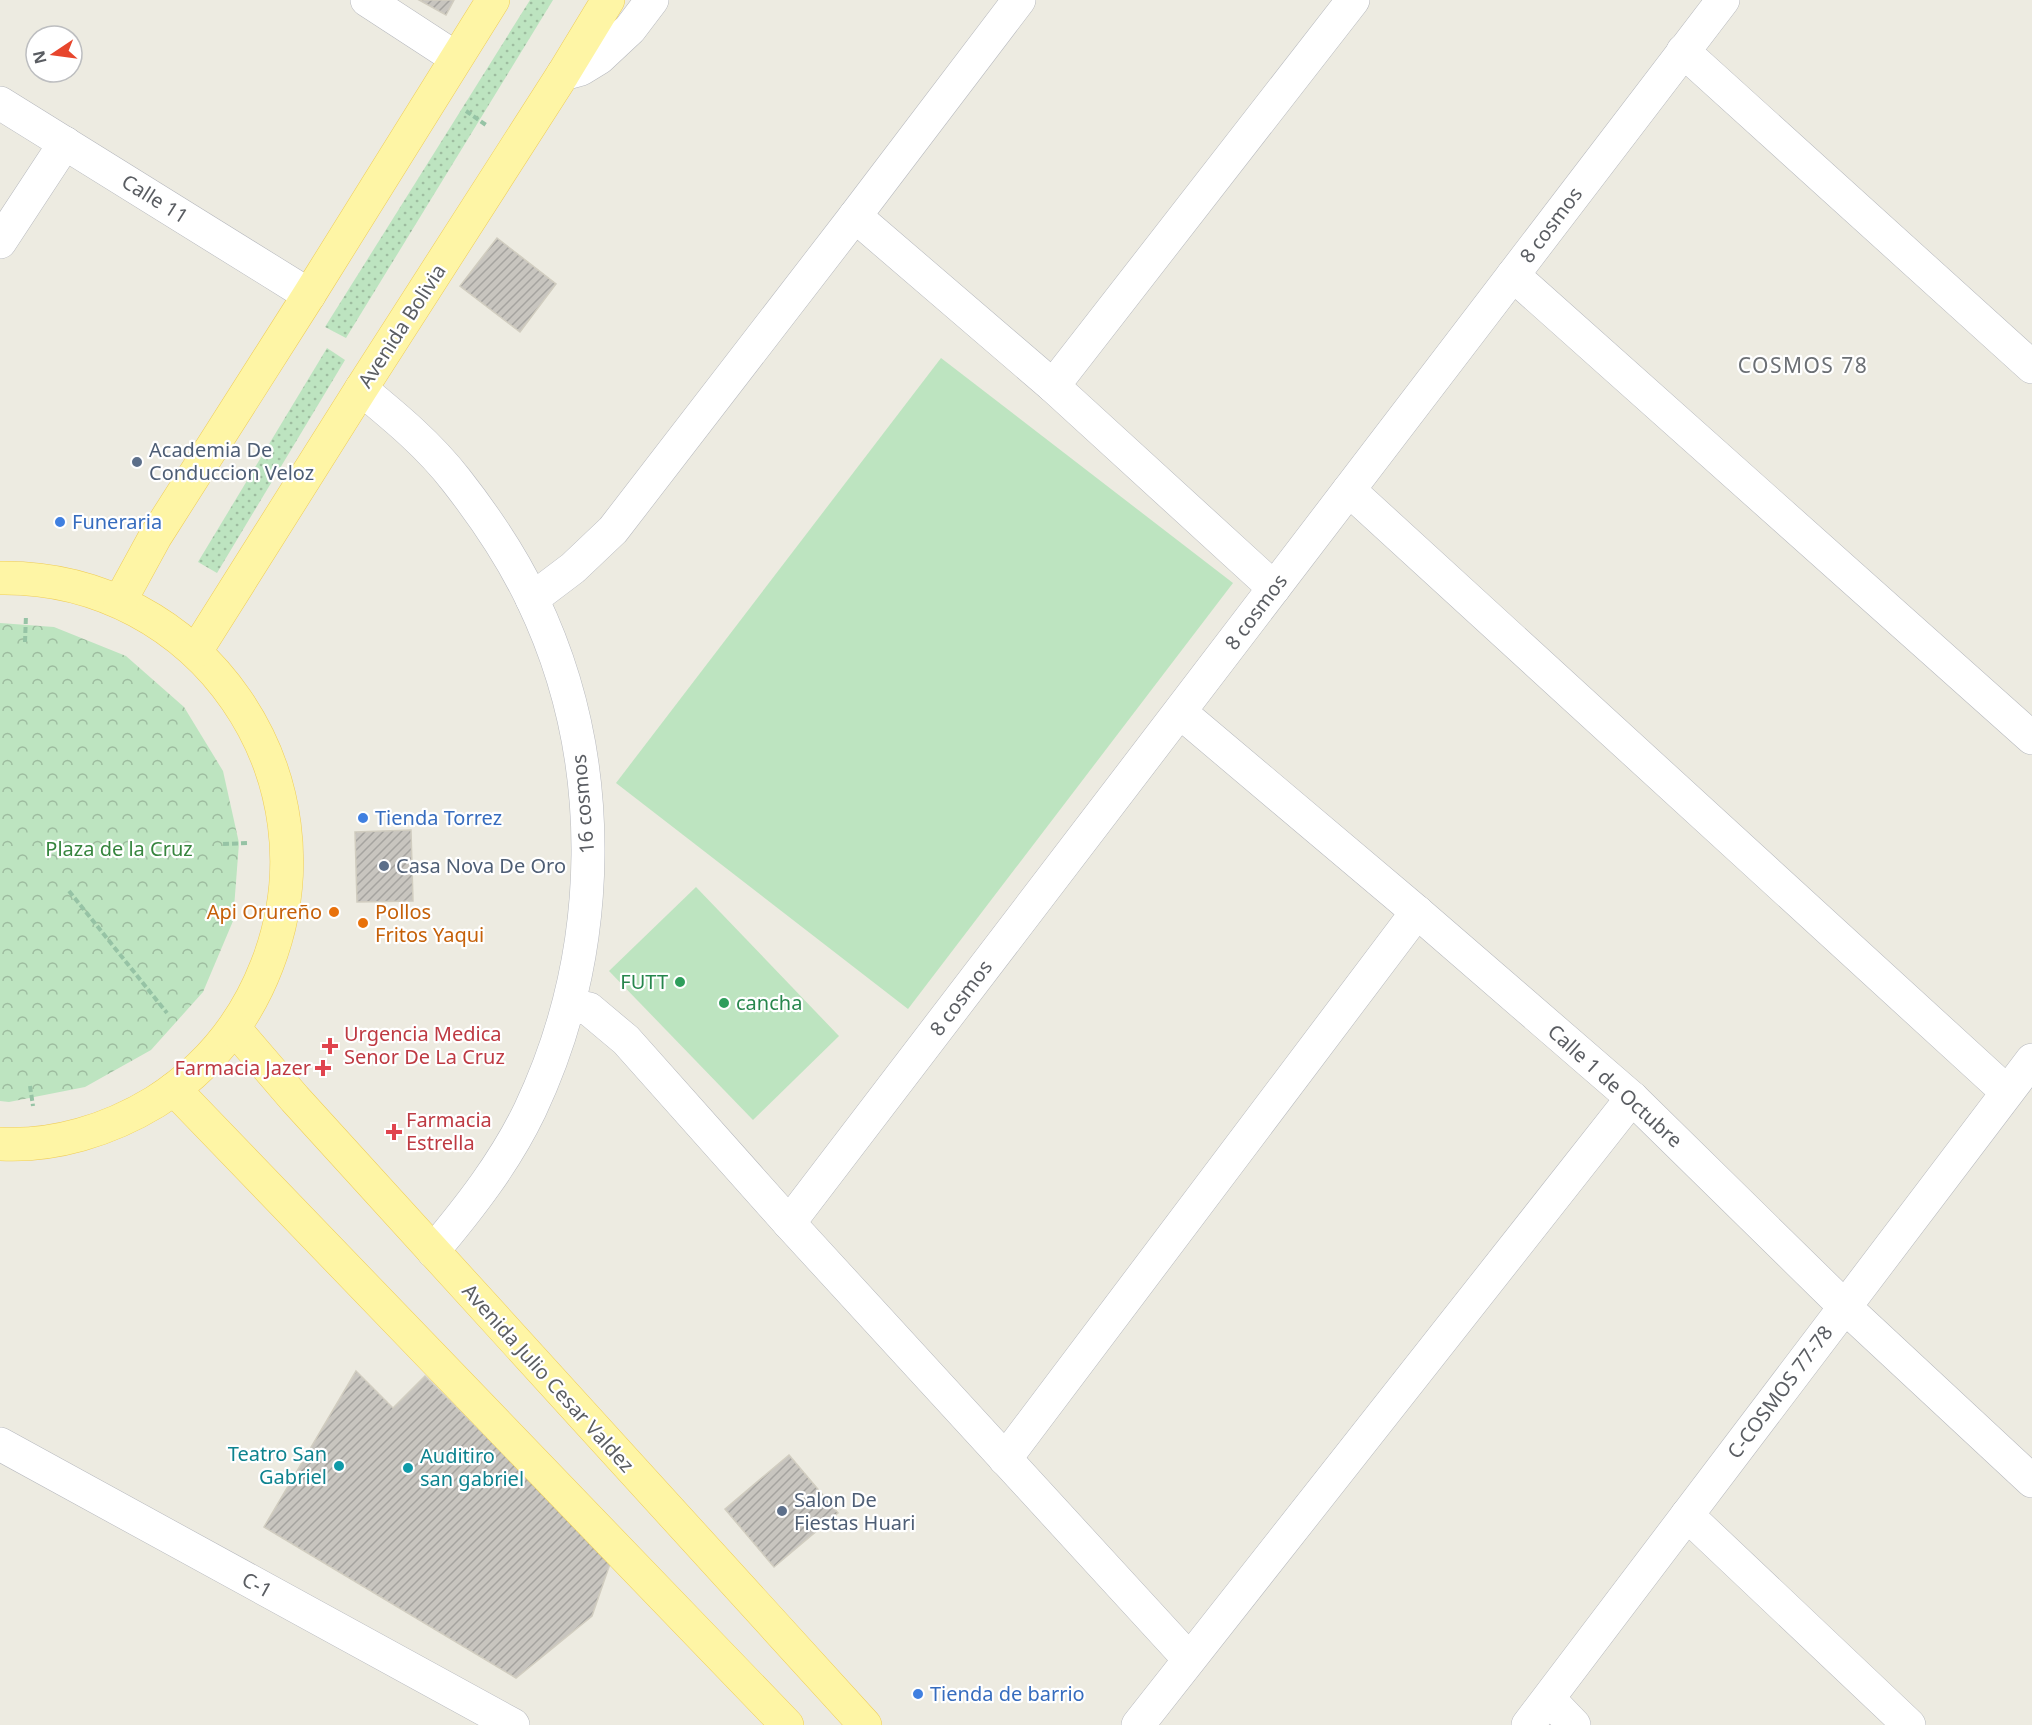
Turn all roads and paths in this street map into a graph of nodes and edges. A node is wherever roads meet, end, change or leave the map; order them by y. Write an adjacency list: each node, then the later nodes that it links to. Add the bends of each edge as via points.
1 (366, 0): 9 (street)
2 (493, 0): 9 (main road)
3 (608, 0): 10 (main road, Avenida Bolivia)
4 (652, 0): 10 (street, via 600,58)
5 (1019, 0): 15 (street)
6 (1353, 0): 20 (street)
7 (1723, 0): 8 (street, 8 cosmos)
8 (1683, 51): 17 (street, 8 cosmos); 19 (street)
9 (456, 58): 11 (main road)
10 (563, 74): 14 (main road, Avenida Bolivia)
11 (437, 90): 14 (path); 18 (main road)
12 (0, 103): 13 (street, Calle 11)
13 (65, 143): 16 (street); 18 (street, Calle 11)
14 (516, 147): 21 (main road, Avenida Bolivia)
15 (855, 216): 20 (street); 25 (street, via 613,530)
16 (0, 242)
17 (1513, 275): 22 (street, 8 cosmos); 29 (street)
18 (309, 295): 26 (main road, via 155,537)
19 (2032, 366)
20 (1053, 386): 24 (street)
21 (361, 389): 25 (street, 16 cosmos, via 406,426 455,479 497,537); 27 (main road, Avenida Bolivia)
22 (1349, 490): 24 (street, 8 cosmos); 37 (street)
23 (0, 578): 26 (main road, via 27,577 75,585)
24 (1274, 588): 28 (street, 8 cosmos)
25 (532, 599): 32 (street, 16 cosmos, via 555,654 572,711 589,829 583,935)
26 (120, 601): 27 (main road)
27 (196, 651): 34 (main road, via 220,676 247,715 268,757 282,803 287,842 286,897 276,943 259,987)
28 (1180, 712): 31 (street, Calle 1 de Octubre); 40 (street, 8 cosmos)
29 (2032, 738)
30 (69, 891): 33 (path)
31 (1417, 912): 38 (street, Calle 1 de Octubre); 44 (street)
32 (569, 1005): 40 (street, via 589,1009 626,1040); 41 (street, 16 cosmos, via 529,1112 469,1208)
33 (167, 1014)
34 (234, 1028): 36 (main road, via 196,1071); 41 (main road, Avenida Julio Cesar Valdez)
35 (2032, 1060): 37 (street, C-COSMOS 77-78)
36 (174, 1089): 39 (main road, via 138,1112 99,1129 58,1140); 50 (main road)
37 (2007, 1092): 42 (street, C-COSMOS 77-78)
38 (1632, 1098): 42 (street, Calle 1 de Octubre); 47 (street)
39 (0, 1144)
40 (789, 1223): 44 (street)
41 (433, 1251): 51 (main road, Avenida Julio Cesar Valdez)
42 (1845, 1307): 45 (street, Calle 1 de Octubre); 46 (street, C-COSMOS 77-78)
43 (0, 1444): 49 (street, C-1)
44 (1005, 1459): 47 (street)
45 (2032, 1481)
46 (1687, 1515): 48 (street, C-COSMOS 77-78); 55 (street)
47 (1189, 1659): 52 (street)
48 (1548, 1699): 53 (street, C-COSMOS 77-78); 54 (street)
49 (513, 1725)
50 (787, 1725)
51 (865, 1725)
52 (1138, 1725)
53 (1528, 1725)
54 (1574, 1725)
55 (1909, 1725)

